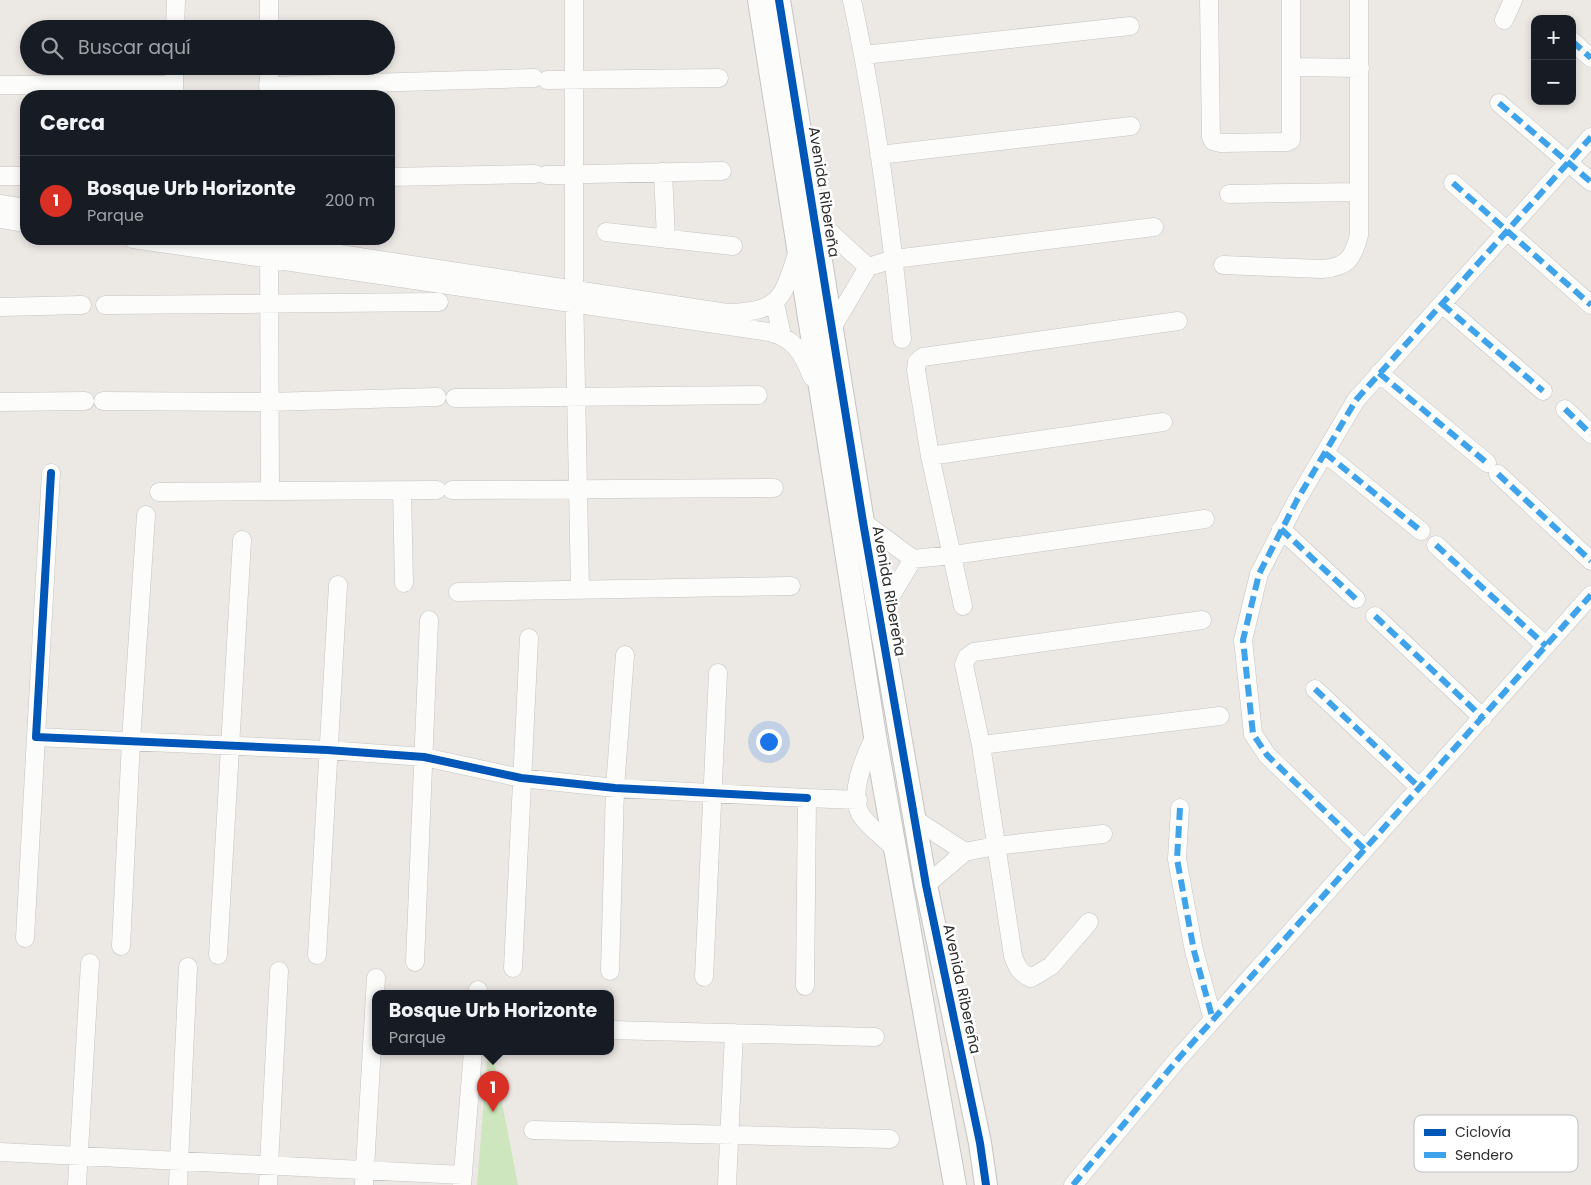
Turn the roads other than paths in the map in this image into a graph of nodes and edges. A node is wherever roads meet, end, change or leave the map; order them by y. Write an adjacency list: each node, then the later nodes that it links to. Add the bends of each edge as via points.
1 (176, 0): 11 (street)
2 (269, 0): 12 (street)
3 (574, 0): 23 (street)
4 (759, 0): 55 (street)
5 (779, 0): 45 (street, Avenida Ribereña)
6 (852, 0): 16 (street)
7 (1209, 0): 18 (street, via 1213,141 1291,140)
8 (1291, 0): 18 (street)
9 (1359, 0): 19 (street)
10 (1513, 0): 13 (street)
11 (175, 20)
12 (269, 20)
13 (1504, 20)
14 (1130, 26): 16 (street)
15 (1576, 45): 17 (street)
16 (864, 55): 31 (street)
17 (1591, 58)
18 (1292, 67): 19 (street)
19 (1360, 68): 41 (street)
20 (174, 75): 25 (street)
21 (269, 75): 26 (street)
22 (719, 78): 23 (street)
23 (573, 80): 27 (street); 35 (street)
24 (0, 85): 25 (street)
25 (174, 90)
26 (268, 90)
27 (291, 90)
28 (1499, 103): 32 (street)
29 (1131, 126): 31 (street)
30 (1591, 137): 32 (street)
31 (879, 155): 56 (street)
32 (1569, 163): 39 (street); 50 (street)
33 (722, 171): 34 (street)
34 (663, 172): 35 (street); 51 (street)
35 (574, 175): 38 (street); 59 (street)
36 (0, 176): 37 (street)
37 (20, 176)
38 (395, 177)
39 (1591, 182)
40 (1453, 183): 50 (street)
41 (1358, 192): 42 (street); 57 (street, via 1359,235 1356,247 1348,262 1338,268)
42 (1228, 194)
43 (0, 204): 44 (street)
44 (20, 207)
45 (814, 218): 58 (street); 69 (street, Avenida Ribereña)
46 (0, 219): 47 (street)
47 (20, 222)
48 (1154, 227): 56 (street)
49 (606, 232): 51 (street)
50 (1508, 232): 63 (street); 66 (street)
51 (666, 239): 54 (street)
52 (250, 245): 53 (street)
53 (269, 246): 59 (street); 61 (street)
54 (732, 246)
55 (799, 248): 62 (street, via 784,294); 78 (street)
56 (894, 259): 58 (street); 71 (street)
57 (1223, 265)
58 (868, 267): 69 (street)
59 (574, 296): 62 (street, via 727,313 749,312); 70 (street); 75 (street)
60 (439, 302): 61 (street)
61 (268, 303): 65 (street); 80 (street)
62 (774, 304): 70 (street)
63 (1442, 304): 72 (street); 73 (street)
64 (82, 305): 67 (street)
65 (105, 305)
66 (1591, 305)
67 (0, 307)
68 (1178, 321): 85 (street, via 923,357 916,362 916,370)
69 (832, 328): 94 (street, Avenida Ribereña)
70 (782, 335): 78 (street, via 797,346 805,358)
71 (902, 339)
72 (1379, 373): 84 (street, via 1356,400); 101 (street, via 1492,469)
73 (1543, 391)
74 (758, 395): 75 (street)
75 (577, 396): 80 (street); 88 (street)
76 (85, 401): 79 (street)
77 (103, 401): 80 (street)
78 (821, 401): 121 (street)
79 (0, 402)
80 (268, 402): 89 (street)
81 (1564, 409): 83 (street)
82 (1163, 422): 85 (street)
83 (1591, 434)
84 (1325, 453): 95 (street); 96 (street)
85 (930, 456): 99 (street)
86 (51, 472): 122 (street)
87 (774, 488): 88 (street)
88 (576, 490): 90 (street); 105 (street)
89 (270, 491): 90 (street); 91 (street)
90 (402, 491): 102 (street)
91 (159, 492)
92 (146, 515): 123 (street)
93 (1205, 519): 99 (street)
94 (863, 522): 100 (street); 110 (street, Avenida Ribereña)
95 (1281, 530): 108 (street); 139 (street, via 1259,574 1243,640 1254,734 1267,755)
96 (1422, 531)
97 (242, 540): 124 (street)
98 (1436, 545): 115 (street)
99 (953, 556): 100 (street); 109 (street)
100 (913, 559): 110 (street)
101 (1591, 561)
102 (404, 583)
103 (338, 585): 126 (street)
104 (791, 586): 105 (street)
105 (580, 589): 106 (street)
106 (458, 592)
107 (1591, 595): 115 (street)
108 (1356, 599)
109 (963, 606)
110 (880, 614): 135 (street, Avenida Ribereña)
111 (1375, 616): 120 (street)
112 (429, 620): 127 (street)
113 (1202, 620): 125 (street, via 974,652 964,665)
114 (529, 638): 128 (street)
115 (1546, 646): 120 (street)
116 (625, 655): 129 (street)
117 (718, 673): 131 (street)
118 (1315, 689): 130 (street)
119 (1220, 716): 125 (street)
120 (1483, 718): 130 (street)
121 (875, 736): 133 (street, via 860,770); 138 (street)
122 (36, 737): 123 (street); 143 (street)
123 (131, 741): 124 (street); 144 (street)
124 (229, 746): 126 (street); 145 (street)
125 (981, 746): 137 (street)
126 (327, 750): 127 (street); 146 (street)
127 (424, 757): 128 (street); 147 (street)
128 (521, 778): 129 (street); 150 (street)
129 (615, 788): 131 (street); 152 (street)
130 (1420, 788): 139 (street)
131 (712, 794): 132 (street); 153 (street)
132 (807, 798): 133 (street); 155 (street)
133 (858, 800): 138 (street, via 862,816)
134 (1180, 808): 157 (street, via 1177,859 1194,951)
135 (916, 820): 140 (street); 141 (street, Avenida Ribereña)
136 (1103, 834): 137 (street)
137 (995, 846): 140 (street); 142 (street, via 1013,956 1022,974 1031,978 1051,966)
138 (894, 848): 177 (street)
139 (1364, 849): 157 (street)
140 (965, 852): 141 (street)
141 (926, 885): 166 (street, Avenida Ribereña)
142 (1089, 922)
143 (25, 938)
144 (121, 946)
145 (218, 954)
146 (317, 955)
147 (415, 962)
148 (90, 963): 168 (street)
149 (188, 967): 169 (street)
150 (513, 968)
151 (279, 971): 170 (street)
152 (610, 972)
153 (704, 977)
154 (376, 978): 156 (street)
155 (805, 986)
156 (375, 990)
157 (1213, 1020): 180 (street)
158 (614, 1030): 159 (street)
159 (734, 1033): 160 (street); 164 (street)
160 (875, 1037)
161 (372, 1051): 171 (street)
162 (473, 1055): 172 (street)
163 (533, 1130): 164 (street)
164 (728, 1135): 165 (street); 176 (street)
165 (890, 1139)
166 (980, 1143): 178 (street, Avenida Ribereña); 179 (street)
167 (0, 1152): 168 (street)
168 (79, 1157): 169 (street); 173 (street)
169 (180, 1162): 170 (street); 174 (street)
170 (269, 1167): 171 (street); 175 (street)
171 (365, 1178): 172 (street)
172 (462, 1180)
173 (77, 1185)
174 (178, 1185)
175 (268, 1185)
176 (727, 1185)
177 (955, 1185)
178 (986, 1185)
179 (998, 1185)
180 (1073, 1185)

